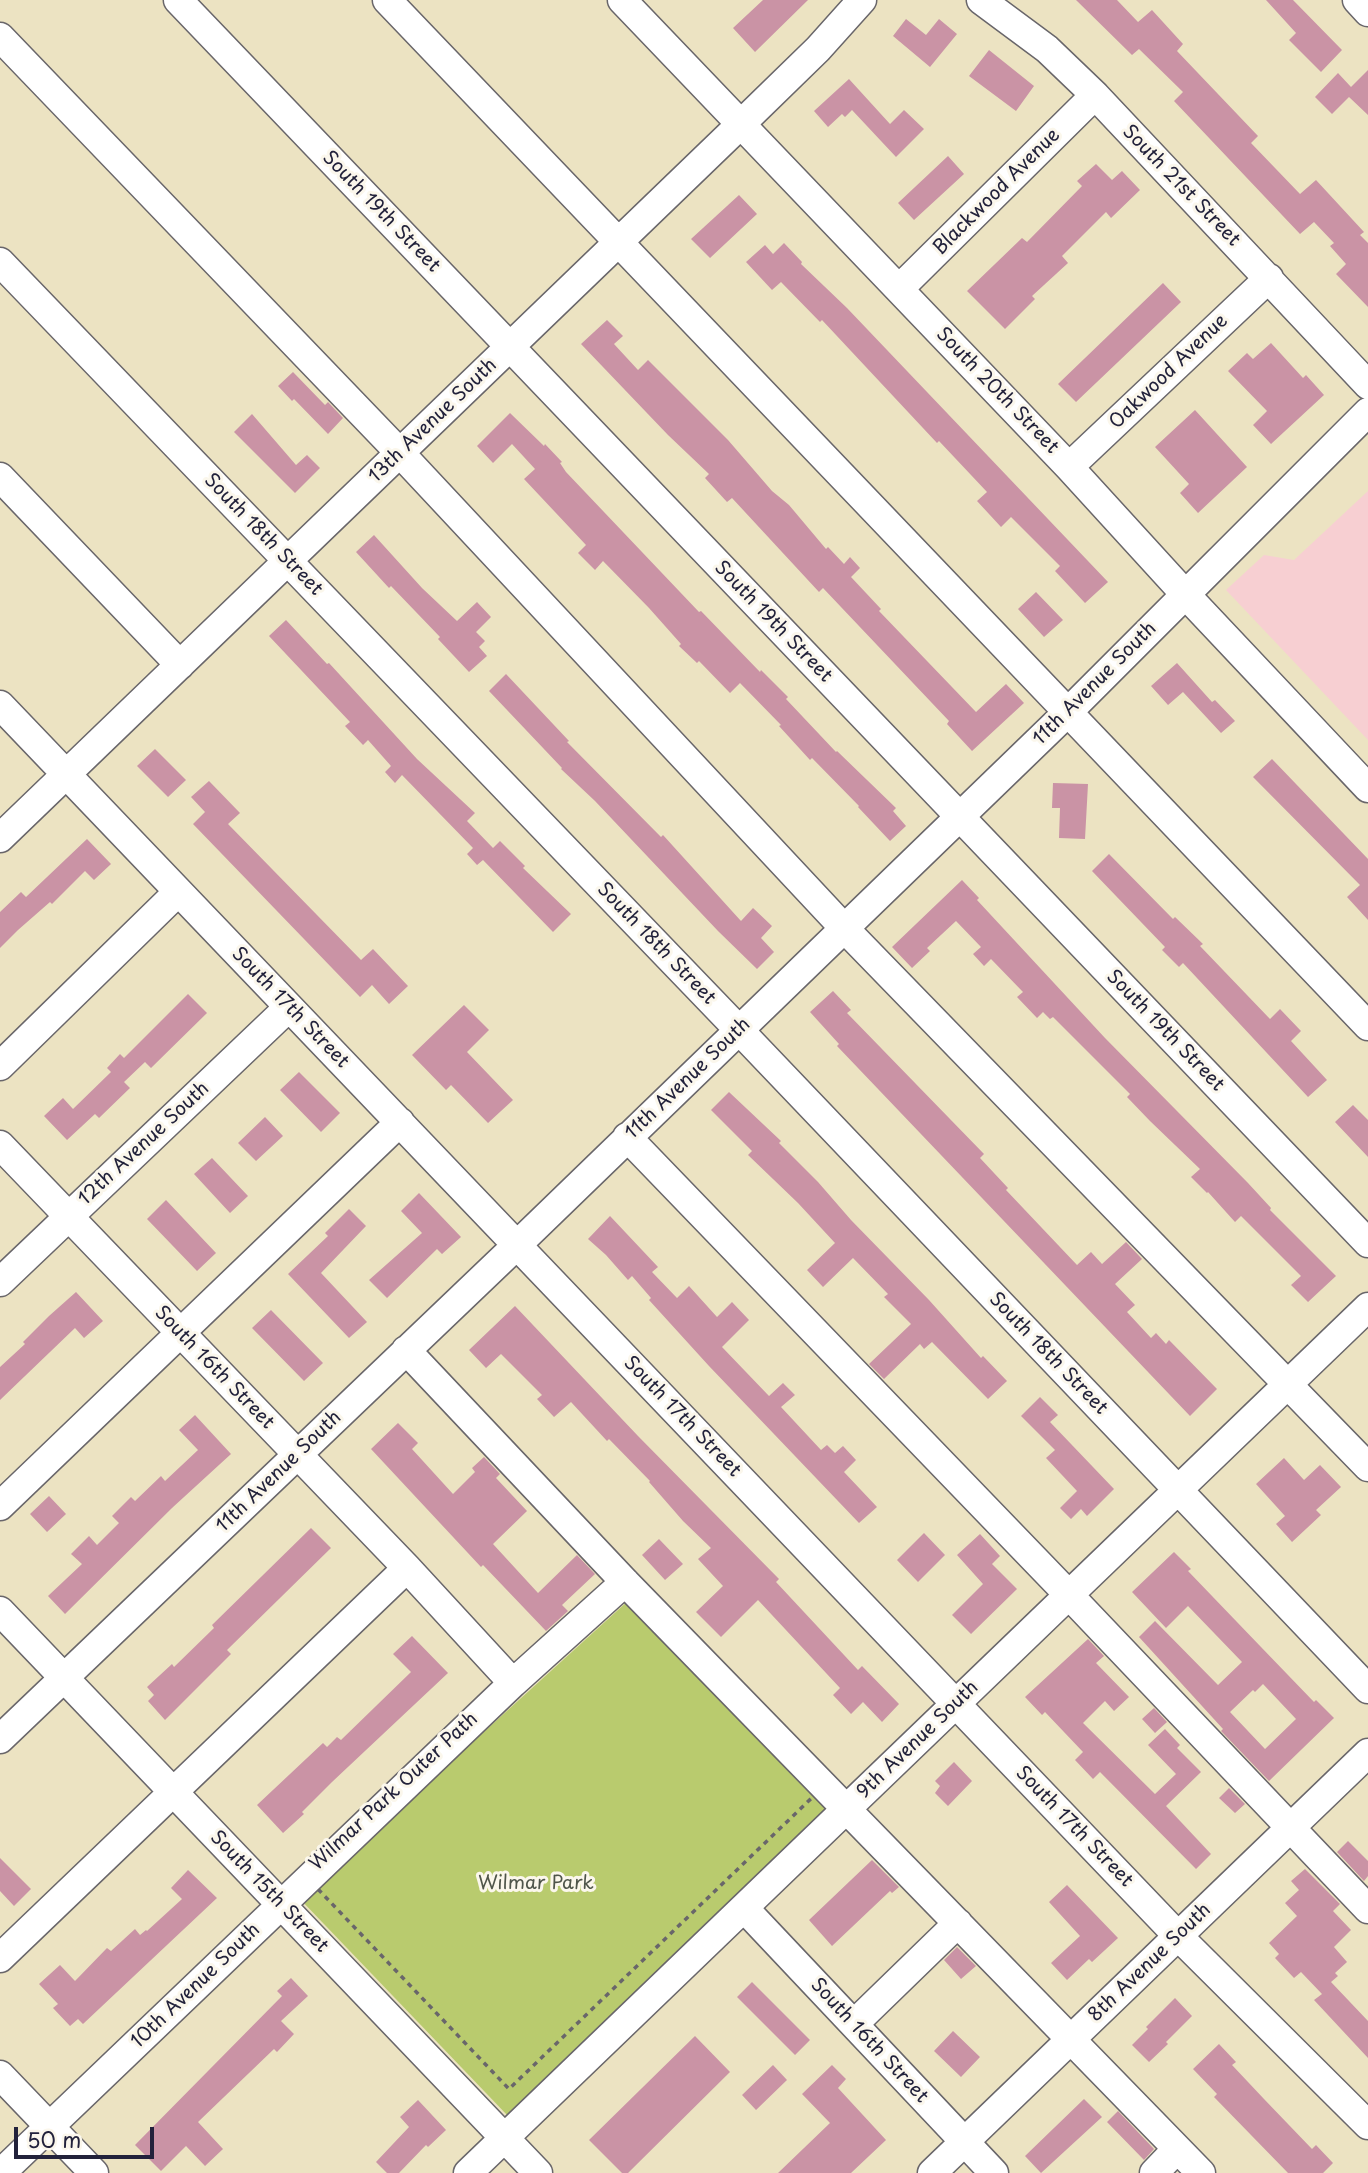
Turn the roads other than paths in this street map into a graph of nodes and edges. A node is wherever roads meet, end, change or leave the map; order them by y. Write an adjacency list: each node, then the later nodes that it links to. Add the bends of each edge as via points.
1 (178, 0): 15 (street, South 19th Street)
2 (387, 0): 11 (street)
3 (622, 0): 10 (street, South 20th Street)
4 (862, 0): 10 (street, 13th Avenue South)
5 (981, 0): 9 (street, South 21st Street, via 1047,49)
6 (1357, 0): 7 (street)
7 (1368, 12)
8 (0, 37): 18 (street)
9 (1095, 95): 13 (street, South 21st Street); 14 (street, Blackwood Avenue)
10 (741, 124): 11 (street, 13th Avenue South); 14 (street, South 20th Street)
11 (619, 242): 15 (street, 13th Avenue South); 25 (street)
12 (0, 261): 21 (street, South 18th Street)
13 (1269, 278): 16 (street, South 21st Street); 19 (street, Oakwood Avenue)
14 (900, 288): 19 (street, South 20th Street)
15 (510, 347): 18 (street, 13th Avenue South); 28 (street, South 19th Street)
16 (1368, 385)
17 (1368, 412): 22 (street, 11th Avenue South)
18 (400, 453): 21 (street, 13th Avenue South); 31 (street)
19 (1069, 467): 22 (street, South 20th Street)
20 (0, 477): 23 (street)
21 (288, 561): 23 (street, 13th Avenue South); 34 (street, South 18th Street)
22 (1185, 594): 25 (street, 11th Avenue South); 27 (street, South 20th Street)
23 (180, 664): 26 (street, 13th Avenue South)
24 (0, 705): 26 (street, South 17th Street)
25 (1068, 712): 28 (street, 11th Avenue South); 33 (street)
26 (65, 774): 29 (street, 13th Avenue South); 30 (street, South 17th Street)
27 (1368, 788)
28 (960, 817): 31 (street, 11th Avenue South); 40 (street, South 19th Street)
29 (0, 838)
30 (178, 892): 32 (street, South 17th Street); 35 (street)
31 (844, 928): 34 (street, 11th Avenue South); 46 (street)
32 (289, 1007): 36 (street, South 17th Street); 39 (street, 12th Avenue South)
33 (1368, 1026)
34 (739, 1030): 37 (street, 11th Avenue South); 49 (street, South 18th Street)
35 (0, 1066)
36 (400, 1122): 41 (street, South 17th Street); 44 (street)
37 (627, 1138): 41 (street, 11th Avenue South); 53 (street)
38 (0, 1145): 39 (street, South 16th Street)
39 (68, 1215): 42 (street, 12th Avenue South); 44 (street, South 16th Street)
40 (1368, 1243)
41 (517, 1245): 45 (street, 11th Avenue South); 58 (street, South 17th Street)
42 (0, 1282)
43 (1368, 1307): 46 (street, 9th Avenue South)
44 (180, 1332): 47 (street, South 16th Street); 50 (street)
45 (407, 1350): 47 (street, 11th Avenue South); 52 (street)
46 (1287, 1385): 48 (street); 49 (street, 9th Avenue South)
47 (297, 1454): 51 (street, South 16th Street); 55 (street, 11th Avenue South)
48 (1368, 1467)
49 (1178, 1490): 53 (street, 9th Avenue South); 57 (street, South 18th Street)
50 (0, 1506)
51 (407, 1567): 56 (street, South 16th Street); 61 (street)
52 (625, 1582): 56 (street, 10th Avenue South); 62 (street)
53 (1069, 1595): 58 (street, 9th Avenue South); 63 (street)
54 (0, 1611): 55 (street, South 15th Street)
55 (64, 1677): 59 (street, 11th Avenue South); 61 (street, South 15th Street)
56 (513, 1683): 64 (street, 10th Avenue South)
57 (1368, 1689)
58 (956, 1703): 62 (street, 9th Avenue South); 68 (street, South 17th Street)
59 (0, 1739)
60 (1368, 1753): 63 (street, 8th Avenue South)
61 (173, 1791): 64 (street, South 15th Street); 69 (street)
62 (846, 1809): 65 (street, 9th Avenue South); 67 (street)
63 (1290, 1828): 66 (street); 68 (street, 8th Avenue South)
64 (281, 1905): 74 (street, 10th Avenue South); 75 (street, South 15th Street)
65 (744, 1908): 70 (street, South 16th Street); 75 (street, 9th Avenue South)
66 (1368, 1909)
67 (958, 1923): 70 (street); 71 (street)
68 (1178, 1936): 71 (street, 8th Avenue South); 73 (street, South 17th Street)
69 (0, 1958)
70 (854, 2024): 76 (street, South 16th Street)
71 (1070, 2040): 76 (street, 8th Avenue South); 77 (street)
72 (0, 2075): 74 (street)
73 (1368, 2125)
74 (50, 2127): 78 (street, 10th Avenue South); 79 (street)
75 (504, 2138): 80 (street, 9th Avenue South); 81 (street, South 15th Street)
76 (964, 2142): 82 (street, 8th Avenue South); 83 (street, South 16th Street)
77 (1177, 2149): 84 (street); 85 (street)
78 (1, 2173)
79 (94, 2173)
80 (468, 2173)
81 (538, 2173)
82 (932, 2173)
83 (994, 2173)
84 (1154, 2173)
85 (1201, 2173)

